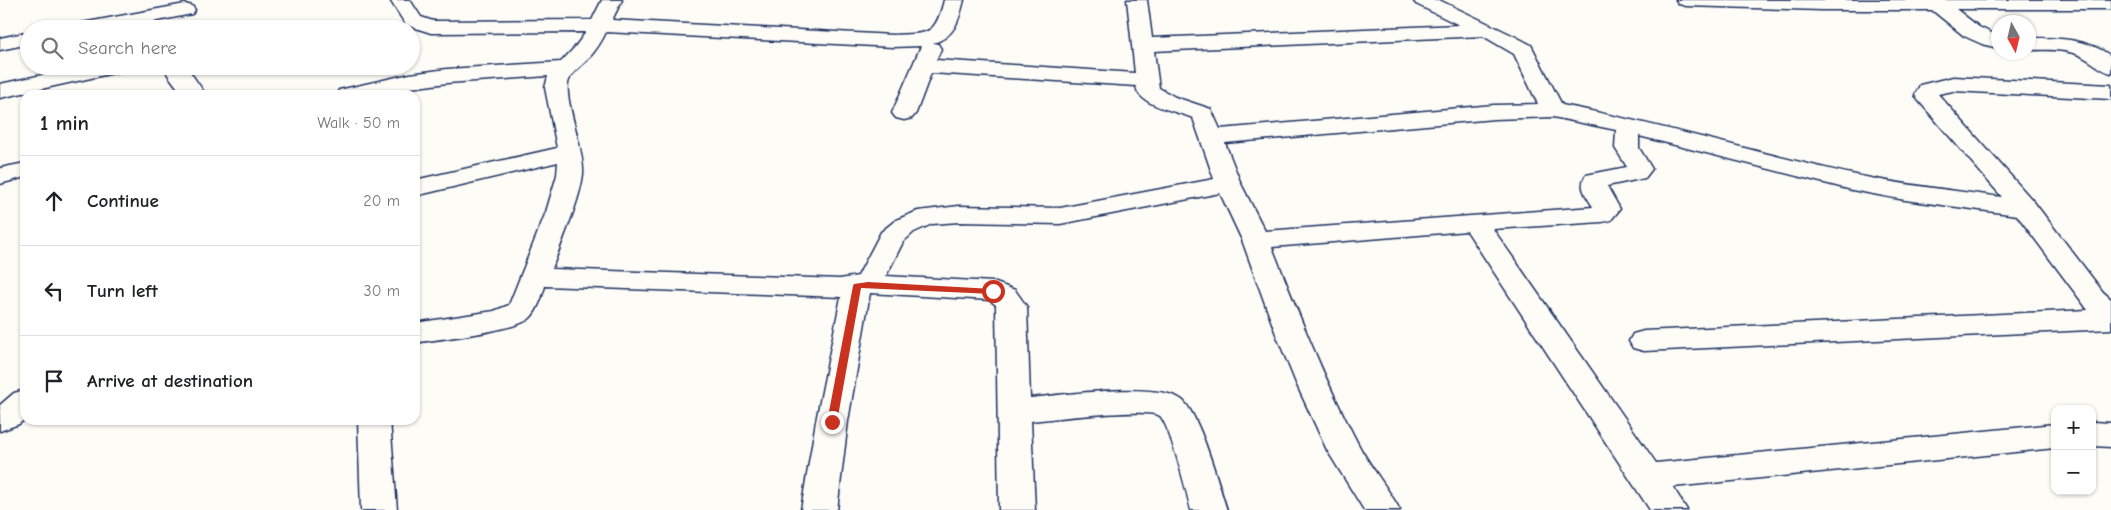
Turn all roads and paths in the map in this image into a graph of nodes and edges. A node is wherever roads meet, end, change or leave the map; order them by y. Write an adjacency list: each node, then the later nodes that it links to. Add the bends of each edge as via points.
1 (400, 0): 13 (street)
2 (612, 0): 15 (street)
3 (954, 0): 17 (street, via 946,27)
4 (1137, 0): 22 (street)
5 (1424, 0): 16 (street)
6 (1686, 0): 7 (street)
7 (1819, 2): 8 (street)
8 (1935, 2): 9 (street); 19 (street, via 1976,34)
9 (2111, 3)
10 (190, 5): 11 (street); 12 (street)
11 (122, 20)
12 (179, 20)
13 (412, 20)
14 (420, 24): 15 (street, via 431,28)
15 (600, 26): 17 (street, via 894,41); 25 (street, via 583,52)
16 (1487, 30): 22 (street); 34 (street, via 1523,50)
17 (935, 36): 23 (street)
18 (20, 40): 20 (street)
19 (1991, 41)
20 (0, 44)
21 (2036, 44): 24 (street, via 2075,45)
22 (1141, 45): 28 (street)
23 (923, 66): 28 (street); 35 (street)
24 (2111, 66)
25 (567, 68): 31 (street, via 447,76); 38 (street, via 558,78 556,88)
26 (84, 75): 29 (street)
27 (179, 75): 30 (street)
28 (1146, 80): 37 (street, via 1148,91 1155,97 1203,114)
29 (37, 89): 32 (street)
30 (191, 90)
31 (371, 90)
32 (0, 91)
33 (2111, 92): 43 (street, via 1953,84 1928,90 1926,95)
34 (1553, 110): 36 (street); 37 (street)
35 (904, 113)
36 (1629, 126): 43 (street, via 1852,182); 44 (street, via 1627,151 1640,169 1636,173 1595,180 1594,187 1607,209 1602,214)
37 (1211, 137): 41 (street)
38 (570, 152): 42 (street); 46 (street, via 570,175)
39 (20, 171): 40 (street)
40 (0, 176)
41 (1228, 184): 45 (street); 47 (street, via 1060,216 959,214 927,217 905,226 891,238)
42 (420, 187)
43 (2024, 208): 48 (street, via 2077,280)
44 (1474, 222): 45 (street); 59 (street)
45 (1256, 240): 64 (street, via 1312,383 1344,450)
46 (534, 277): 47 (street, via 840,288); 50 (street, via 519,312 499,320)
47 (863, 285): 53 (street, via 993,291 1009,299 1012,307); 61 (street, via 832,422)
48 (2111, 315)
49 (2111, 320): 51 (street)
50 (420, 332)
51 (1644, 340)
52 (20, 406): 54 (street)
53 (1014, 411): 62 (street); 63 (street, via 1134,402 1156,402 1170,407 1179,420)
54 (0, 419)
55 (374, 425): 60 (street)
56 (2096, 434): 57 (street)
57 (2111, 434)
58 (2051, 436): 59 (street)
59 (1646, 477): 65 (street)
60 (379, 510)
61 (819, 510)
62 (1017, 510)
63 (1209, 510)
64 (1382, 510)
65 (1669, 510)

